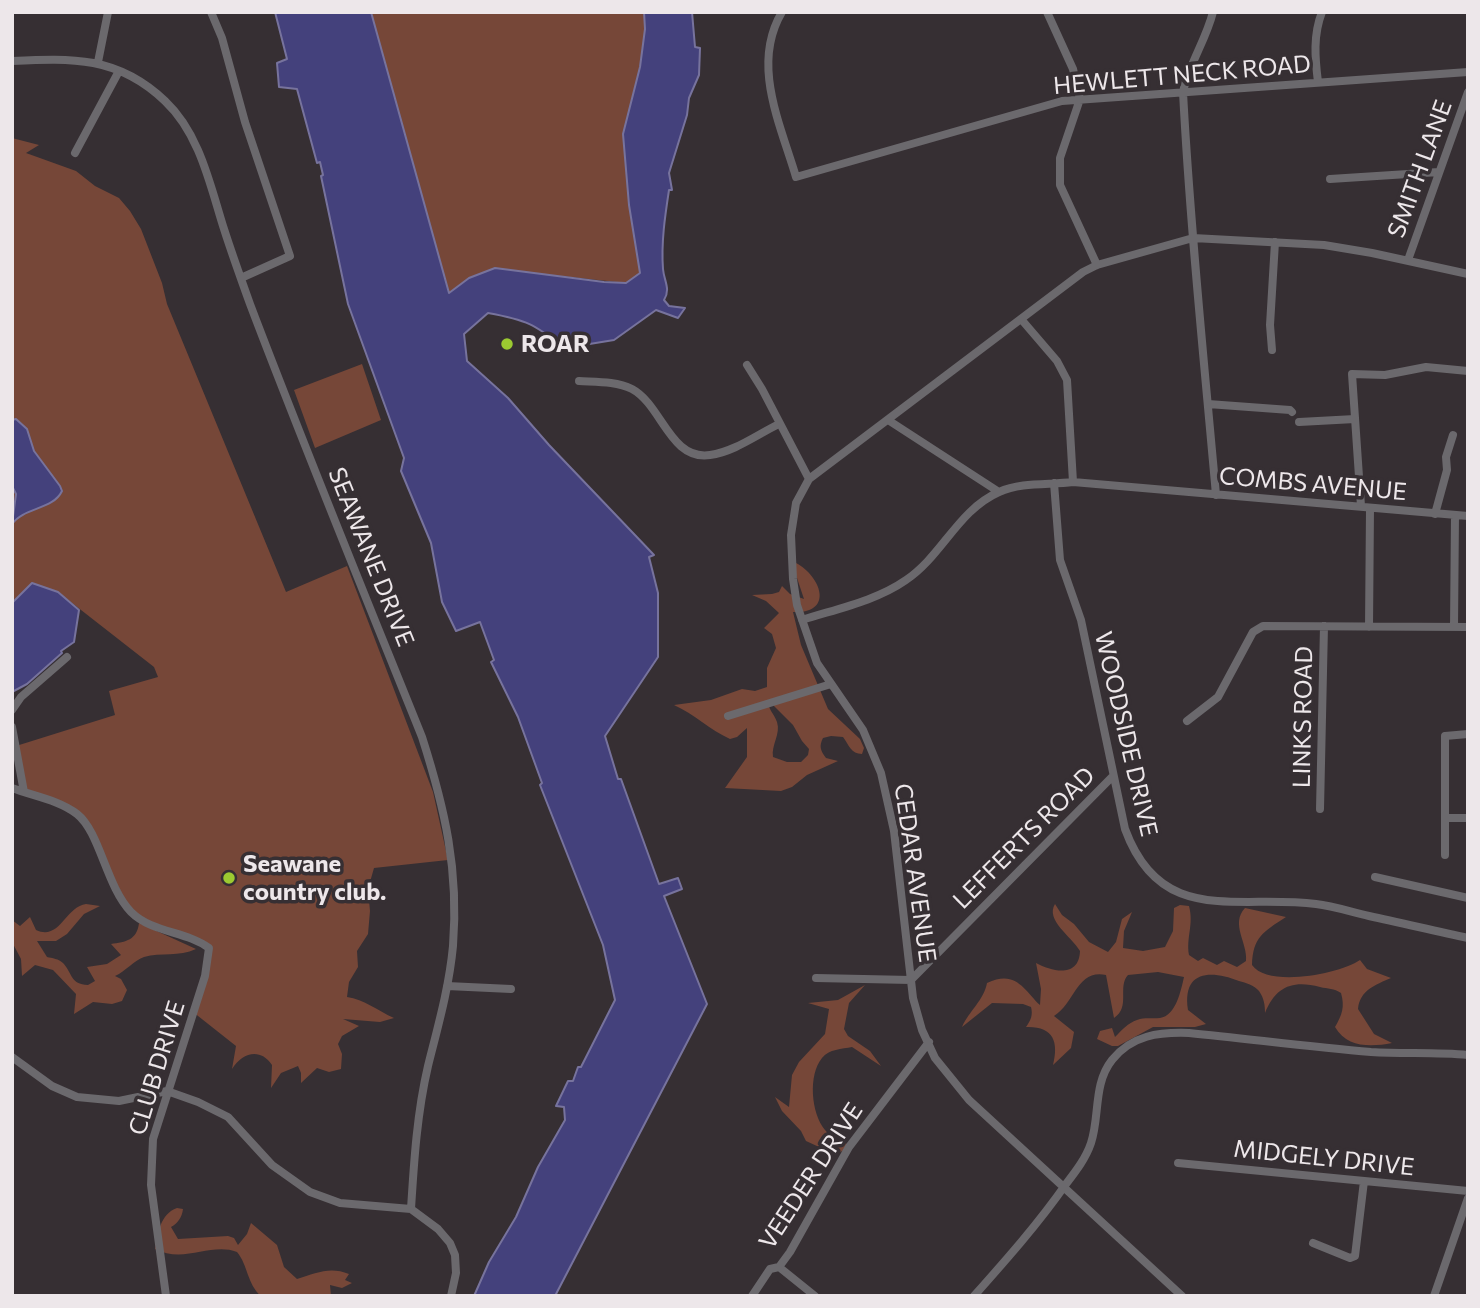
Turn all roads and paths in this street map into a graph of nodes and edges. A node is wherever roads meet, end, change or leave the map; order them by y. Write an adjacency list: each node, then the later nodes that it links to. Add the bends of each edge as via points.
1 (108, 12): 8 (street)
2 (211, 12): 23 (street, via 290,256)
3 (782, 12): 14 (street, HEWLETT NECK ROAD, via 769,44 767,68 796,177)
4 (1047, 12): 14 (street, via 1073,69)
5 (1213, 12): 12 (street)
6 (1322, 12): 11 (street, via 1316,30)
7 (12, 61): 8 (street, SEAWANE DRIVE)
8 (98, 62): 9 (street, SEAWANE DRIVE)
9 (119, 71): 15 (street); 23 (street, SEAWANE DRIVE, via 145,84 186,127 202,160)
10 (1468, 72): 11 (street, HEWLETT NECK ROAD)
11 (1318, 82): 12 (street, HEWLETT NECK ROAD)
12 (1183, 92): 14 (street, HEWLETT NECK ROAD); 18 (street)
13 (1468, 92): 16 (street, SMITH LANE)
14 (1080, 99): 21 (street, via 1060,158 1059,181)
15 (75, 153)
16 (1439, 172): 17 (street); 20 (street, SMITH LANE)
17 (1331, 179)
18 (1193, 238): 19 (street, CEDAR AVENUE); 21 (street, CEDAR AVENUE); 29 (street)
19 (1275, 242): 20 (street, CEDAR AVENUE, via 1324,245); 25 (street)
20 (1408, 260): 22 (street, CEDAR AVENUE)
21 (1097, 265): 24 (street, CEDAR AVENUE)
22 (1468, 274)
23 (240, 278): 71 (street, SEAWANE DRIVE, via 439,789 454,883)
24 (1021, 318): 32 (street, CEDAR AVENUE); 37 (street, via 1067,380)
25 (1272, 350)
26 (747, 365): 34 (street)
27 (1468, 371): 31 (street, via 1426,367 1385,375 1352,374)
28 (579, 381): 34 (street, via 625,386 639,394 678,444 706,456)
29 (1208, 404): 30 (street); 40 (street)
30 (1292, 412)
31 (1355, 419): 33 (street); 41 (street)
32 (888, 420): 36 (street, CEDAR AVENUE); 39 (street)
33 (1299, 422)
34 (779, 424): 36 (street)
35 (1453, 435): 43 (street)
36 (809, 479): 46 (street, CEDAR AVENUE, via 796,503 791,535 793,579)
37 (1073, 482): 38 (street, COMBS AVENUE); 40 (street, COMBS AVENUE)
38 (1054, 483): 39 (street, COMBS AVENUE); 59 (street, WOODSIDE DRIVE, via 1060,560 1081,621)
39 (999, 492): 46 (street, via 967,513 930,560 908,579 869,599)
40 (1216, 495): 41 (street, COMBS AVENUE)
41 (1361, 506): 42 (street, COMBS AVENUE)
42 (1370, 509): 43 (street, COMBS AVENUE); 48 (street)
43 (1435, 514): 44 (street, COMBS AVENUE)
44 (1455, 515): 45 (street, COMBS AVENUE); 49 (street)
45 (1468, 516)
46 (802, 620): 52 (street, CEDAR AVENUE, via 817,663)
47 (1324, 626): 48 (street); 55 (street, via 1257,628 1218,697); 62 (street, LINKS ROAD)
48 (1368, 626): 49 (street)
49 (1454, 627): 50 (street)
50 (1468, 627)
51 (67, 657): 53 (street)
52 (831, 684): 54 (street); 70 (street, CEDAR AVENUE, via 863,730 881,773 894,831)
53 (12, 710)
54 (728, 716)
55 (1187, 721)
56 (12, 727): 58 (street)
57 (1468, 734): 63 (street, via 1445,736)
58 (13, 743): 61 (street)
59 (1113, 776): 68 (street, WOODSIDE DRIVE, via 1135,854 1160,881 1184,895 1223,903 1317,904); 70 (street, LEFFERTS ROAD)
60 (12, 788): 61 (street)
61 (23, 792): 76 (street, CLUB DRIVE, via 78,815 88,827 119,897 135,915 209,948 208,965)
62 (1320, 809)
63 (1444, 818): 64 (street); 65 (street)
64 (1468, 818)
65 (1445, 855)
66 (1375, 877): 67 (street)
67 (1468, 898)
68 (1468, 938)
69 (817, 978): 70 (street)
70 (911, 980): 73 (street, CEDAR AVENUE, via 918,1019)
71 (447, 986): 72 (street); 82 (street, SEAWANE DRIVE, via 420,1109)
72 (511, 989)
73 (929, 1042): 79 (street, CEDAR AVENUE, via 956,1087); 85 (street, VEEDER DRIVE, via 849,1147)
74 (1468, 1055): 79 (street, via 1369,1052 1189,1033 1149,1035 1130,1044 1107,1067 1091,1143)
75 (12, 1057): 76 (street, via 52,1086 77,1097 119,1101)
76 (167, 1091): 82 (street, via 228,1117 272,1165 310,1192 340,1203); 86 (street, CLUB DRIVE, via 150,1169)
77 (1178, 1163): 78 (street, MIDGELY DRIVE)
78 (1364, 1181): 80 (street, MIDGELY DRIVE); 84 (street, via 1353,1258)
79 (1064, 1187): 90 (street); 91 (street, CEDAR AVENUE)
80 (1468, 1191)
81 (1468, 1198): 83 (street)
82 (411, 1209): 87 (street, via 450,1243 456,1273)
83 (1465, 1219): 92 (street)
84 (1313, 1243)
85 (779, 1267): 88 (street, VEEDER DRIVE, via 770,1269); 89 (street)
86 (166, 1296)
87 (451, 1296)
88 (752, 1296)
89 (814, 1296)
90 (974, 1296)
91 (1182, 1296)
92 (1434, 1296)

